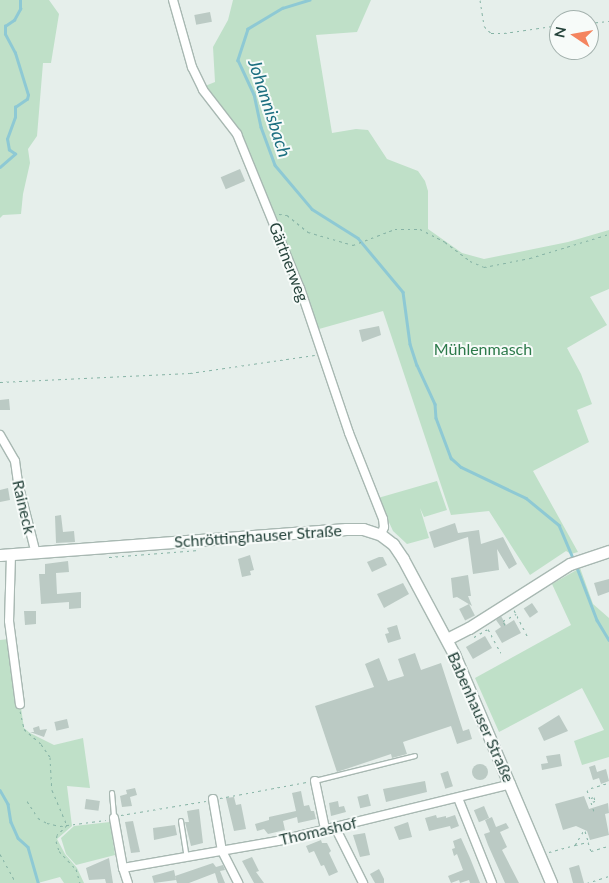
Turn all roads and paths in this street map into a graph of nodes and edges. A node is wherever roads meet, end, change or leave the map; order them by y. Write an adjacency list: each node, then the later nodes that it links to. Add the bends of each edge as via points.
1 (173, 0): 4 (street, Gärtnerweg, via 192,68 203,90 237,134)
2 (480, 0): 3 (path, via 484,26 491,33)
3 (549, 26)
4 (270, 213): 5 (path, via 287,215 308,232 346,244 365,242 395,229 420,229 484,267 530,258); 6 (street, Gärtnerweg)
5 (609, 234)
6 (323, 354): 7 (path, via 190,373); 9 (street, Gärtnerweg, via 349,433 383,518 384,527)
7 (0, 382)
8 (0, 435): 12 (street, Raineck, via 15,461)
9 (380, 535): 12 (main road, Schröttinghauser Straße, via 363,529 346,529); 21 (main road, Schröttinghauser Straße, via 392,544 410,570)
10 (203, 549): 14 (path)
11 (609, 551): 21 (main road, Babenhauser Straße, via 570,564)
12 (36, 554): 13 (main road, Schröttinghauser Straße)
13 (5, 555): 24 (street, Schröttinghauser Straße, via 9,622)
14 (105, 556)
15 (512, 607): 16 (path)
16 (516, 614): 17 (path, via 503,621); 20 (path)
17 (505, 625)
18 (472, 633): 19 (path)
19 (474, 637): 22 (path); 23 (path, via 488,629)
20 (528, 637)
21 (447, 639): 28 (main road, Babenhauser Straße)
22 (476, 641)
23 (501, 653)
24 (20, 704): 40 (path, via 24,729 50,757 52,790)
25 (415, 756): 26 (lane)
26 (315, 781): 34 (path); 42 (street)
27 (609, 783): 29 (path)
28 (511, 784): 32 (street, Thomashof); 58 (main road, Babenhauser Straße)
29 (591, 788)
30 (587, 790): 33 (path)
31 (112, 793): 38 (lane)
32 (458, 798): 41 (street, Thomashof); 57 (street)
33 (590, 798): 36 (path); 36 (path, via 594,797 595,801)
34 (213, 799): 38 (path); 46 (street)
35 (27, 800): 40 (path, via 38,818 47,823)
36 (591, 802): 37 (path)
37 (594, 811)
38 (114, 818): 40 (path); 50 (street)
39 (181, 821): 49 (lane)
40 (67, 825): 53 (path, via 57,835 56,841 59,851 76,869)
41 (335, 827): 42 (street, Thomashof); 56 (street)
42 (326, 829): 46 (street, Thomashof)
43 (588, 842): 44 (path); 44 (path, via 584,830); 45 (path, via 590,851)
44 (575, 845): 47 (path)
45 (609, 846)
46 (222, 851): 49 (street, Thomashof); 55 (street)
47 (546, 853)
48 (0, 854): 52 (path)
49 (187, 857): 50 (street, Thomashof)
50 (123, 868): 54 (street)
51 (609, 876): 59 (path)
52 (16, 883)
53 (80, 883)
54 (128, 883)
55 (238, 883)
56 (363, 883)
57 (492, 883)
58 (551, 883)
59 (587, 883)

